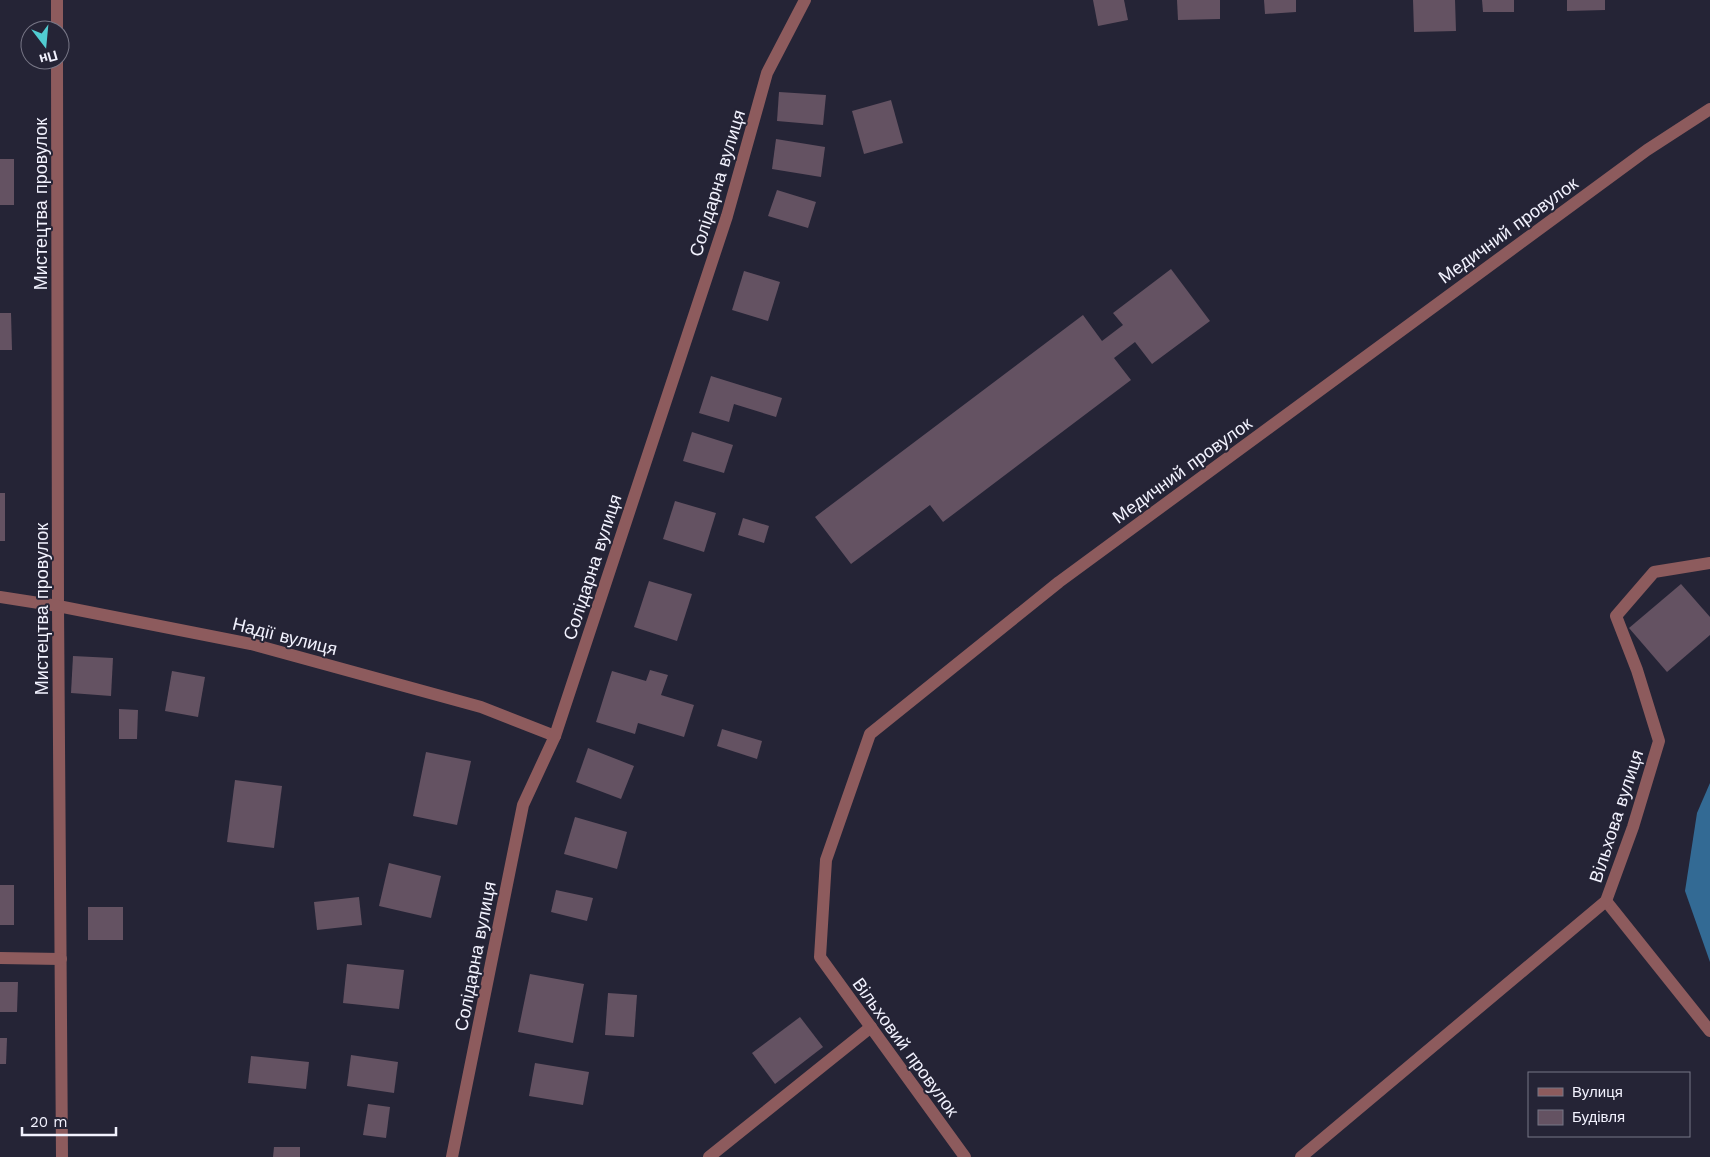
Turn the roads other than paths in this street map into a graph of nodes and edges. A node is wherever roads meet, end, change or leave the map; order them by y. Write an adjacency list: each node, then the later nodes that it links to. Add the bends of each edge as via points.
1 (57, 0): 3 (street)
2 (805, 0): 9 (street, Солідарна вулиця, via 767,73 727,216)
3 (57, 20)
4 (58, 70): 8 (street, Мистецтва провулок)
5 (1710, 109): 11 (street, Медичний провулок, via 1647,150 1059,582 870,734 826,860)
6 (1710, 563): 10 (street, Вільхова вулиця, via 1654,572 1616,616 1659,741 1634,827)
7 (0, 597): 8 (street, Надії вулиця)
8 (58, 606): 9 (street, Надії вулиця, via 251,644 481,707); 13 (street, Мистецтва провулок)
9 (555, 736): 17 (street, Солідарна вулиця, via 523,805)
10 (1606, 900): 15 (street); 20 (street, Вільхова вулиця)
11 (820, 957): 14 (street, Вільховий провулок)
12 (0, 958): 13 (street)
13 (61, 958): 16 (street, Мистецтва провулок)
14 (870, 1027): 18 (street); 19 (street, Вільховий провулок)
15 (1710, 1031)
16 (62, 1157)
17 (453, 1157)
18 (709, 1157)
19 (965, 1157)
20 (1301, 1157)

